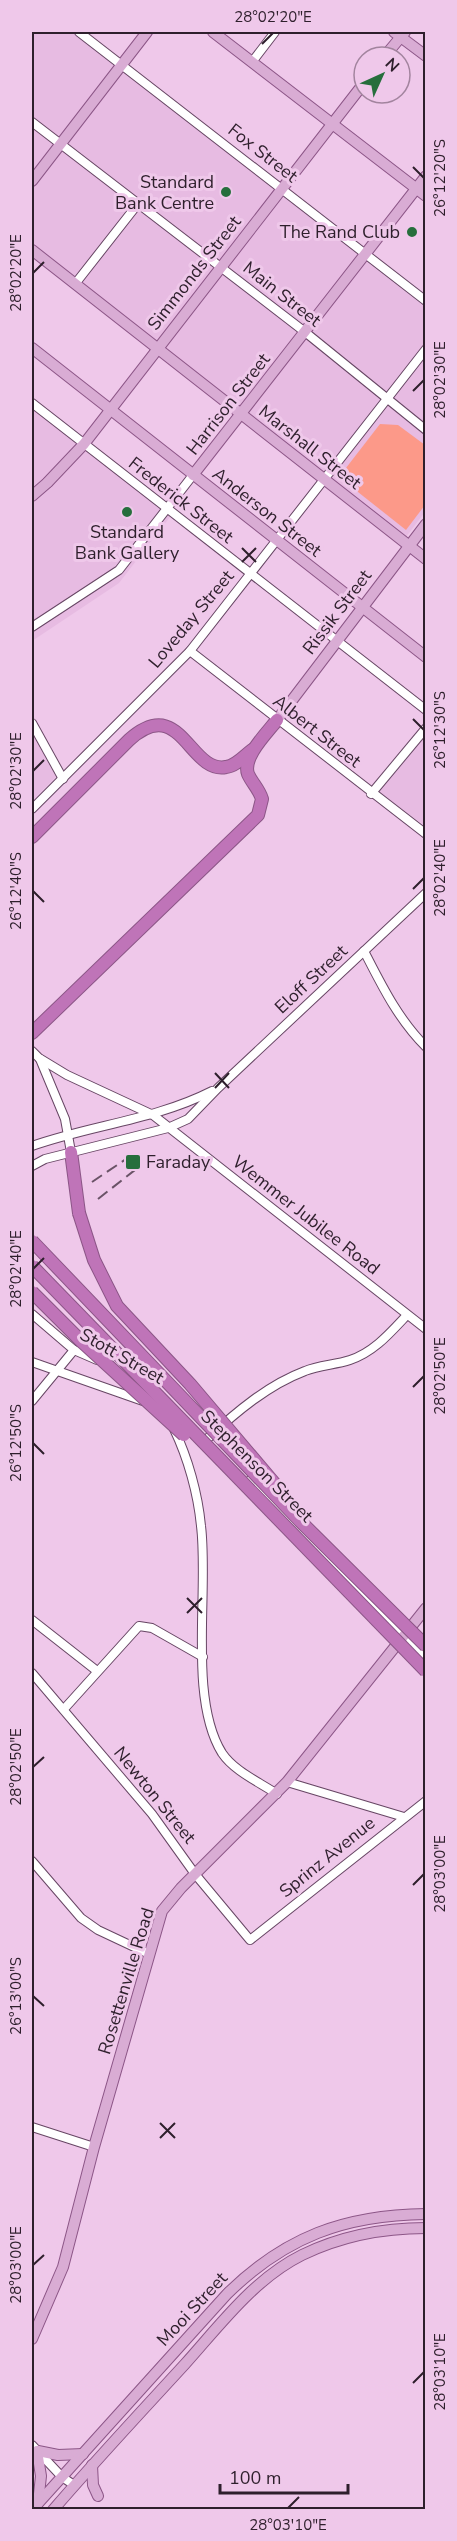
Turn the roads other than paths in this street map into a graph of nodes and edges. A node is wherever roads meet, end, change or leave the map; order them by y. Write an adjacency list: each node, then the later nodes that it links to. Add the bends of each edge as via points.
1 (79, 32): 8 (street, Fox Street)
2 (147, 32): 8 (main road)
3 (213, 32): 7 (main road)
4 (275, 32): 7 (street)
5 (400, 33): 6 (main road)
6 (426, 56)
7 (252, 62): 11 (main road)
8 (122, 64): 12 (main road); 15 (street, Fox Street)
9 (352, 97): 11 (main road, Simmonds Street)
10 (32, 122): 12 (street, Main Street)
11 (331, 123): 15 (main road, Simmonds Street); 16 (main road)
12 (60, 144): 14 (main road); 18 (street, Main Street)
13 (426, 176): 16 (main road, Harrison Street)
14 (32, 181)
15 (281, 188): 20 (street, Fox Street); 21 (main road, Simmonds Street)
16 (416, 188): 17 (main road); 20 (main road, Harrison Street)
17 (426, 196)
18 (137, 205): 21 (street, Main Street); 22 (street)
19 (32, 250): 22 (main road, Marshall Street)
20 (365, 254): 23 (street, Fox Street); 24 (main road, Harrison Street)
21 (219, 267): 24 (street, Main Street); 26 (main road, Simmonds Street)
22 (75, 284): 26 (main road, Marshall Street)
23 (426, 301)
24 (305, 332): 28 (street, Main Street); 31 (main road, Harrison Street)
25 (32, 348): 30 (main road, Anderson Street)
26 (157, 349): 30 (main road, Simmonds Street); 31 (main road, Marshall Street)
27 (426, 349): 28 (street, Loveday Street)
28 (387, 399): 32 (street, Main Street); 35 (street, Loveday Street)
29 (32, 403): 33 (street, Frederick Street)
30 (110, 410): 33 (main road, Simmonds Street); 34 (main road, Anderson Street)
31 (241, 414): 34 (main road, Harrison Street); 35 (main road, Marshall Street)
32 (426, 430)
33 (84, 444): 36 (main road, Simmonds Street); 37 (street, Frederick Street)
34 (193, 475): 37 (street, Harrison Street); 39 (main road, Anderson Street)
35 (324, 480): 39 (street, Loveday Street); 40 (main road, Marshall Street)
36 (32, 496)
37 (166, 510): 42 (street, Frederick Street); 44 (street, Harrison Street, via 119,570)
38 (426, 524): 40 (main road, Rissik Street)
39 (276, 540): 42 (street, Loveday Street); 43 (main road, Anderson Street)
40 (409, 546): 41 (main road, Marshall Street); 43 (main road, Rissik Street)
41 (426, 559)
42 (250, 574): 45 (street, Frederick Street); 46 (street, Loveday Street)
43 (360, 607): 45 (main road, Rissik Street); 47 (main road, Anderson Street)
44 (32, 627)
45 (336, 640): 48 (street, Frederick Street); 49 (main road, Rissik Street)
46 (190, 651): 49 (street, Albert Street); 53 (street, Loveday Street)
47 (426, 657)
48 (426, 710)
49 (277, 720): 52 (highway); 54 (street, Albert Street)
50 (32, 723): 53 (street)
51 (426, 728): 54 (street)
52 (258, 745): 57 (highway, via 235,764 220,768 205,760 170,728 150,726 129,740); 61 (highway, via 247,765 262,799 258,815)
53 (63, 779): 55 (street, Loveday Street)
54 (371, 794): 56 (street, Albert Street)
55 (32, 809)
56 (426, 834)
57 (32, 837)
58 (426, 893): 59 (street, Eloff Street)
59 (422, 905): 60 (street, Eloff Street)
60 (364, 951): 62 (street, via 393,1006); 65 (street, Eloff Street)
61 (32, 1033)
62 (426, 1047)
63 (32, 1051): 64 (street)
64 (39, 1058): 66 (street, Wemmer Jubilee Road); 68 (street, via 58,1097)
65 (218, 1088): 66 (street, Eloff Street); 67 (street, Eloff Street, via 188,1119)
66 (153, 1115): 67 (street, Wemmer Jubilee Road); 68 (street, Eloff Street)
67 (168, 1128): 70 (street, Eloff Street); 76 (street, Wemmer Jubilee Road)
68 (69, 1133): 69 (street, Eloff Street); 70 (street)
69 (32, 1146)
70 (71, 1152): 71 (street, Eloff Street); 85 (highway, bridge, via 79,1213 94,1260 117,1306 253,1456)
71 (32, 1166)
72 (32, 1241): 85 (highway, bridge)
73 (32, 1266): 86 (highway, bridge)
74 (32, 1292): 86 (highway, bridge)
75 (32, 1314): 78 (street, Stott Street)
76 (407, 1315): 77 (street, Wemmer Jubilee Road); 84 (street, via 370,1350 350,1360 305,1371 276,1385)
77 (426, 1329)
78 (74, 1350): 80 (street); 82 (street, Stott Street, via 120,1370)
79 (32, 1362): 80 (street)
80 (58, 1371): 81 (street); 83 (street)
81 (32, 1401)
82 (170, 1403): 83 (street); 84 (street, Stephenson Street)
83 (162, 1411): 91 (street, via 183,1449 201,1524)
84 (207, 1438): 89 (street, Stephenson Street)
85 (300, 1521): 90 (highway, bridge)
86 (284, 1527): 94 (highway, bridge)
87 (426, 1608): 89 (main road, Rosettenville Road)
88 (32, 1620): 93 (street)
89 (402, 1636): 92 (street, Stephenson Street); 97 (main road, Rosettenville Road)
90 (426, 1646)
91 (203, 1658): 93 (street, via 143,1625 136,1627); 98 (street, via 206,1709 222,1753)
92 (426, 1660)
93 (97, 1671): 96 (street)
94 (426, 1671)
95 (32, 1673): 96 (street, Newton Street)
96 (64, 1709): 102 (street, Newton Street, via 152,1814)
97 (287, 1782): 98 (main road, Rosettenville Road); 100 (street)
98 (277, 1794): 102 (main road, Rosettenville Road)
99 (426, 1802): 100 (street, Sprinz Avenue)
100 (404, 1816): 103 (street, Sprinz Avenue)
101 (32, 1861): 104 (street, via 81,1918)
102 (195, 1874): 103 (street, Newton Street); 104 (main road, Rosettenville Road, via 162,1911)
103 (250, 1940)
104 (149, 1954): 106 (main road, Rosettenville Road)
105 (32, 2127): 106 (street)
106 (94, 2147): 109 (main road, Rosettenville Road, via 63,2267)
107 (426, 2214): 111 (main road, Mooi Street, via 359,2219 298,2240 273,2254 227,2294)
108 (426, 2228): 112 (main road, Mooi Street, via 397,2228 346,2238 280,2268 236,2307)
109 (32, 2339)
110 (36, 2449): 111 (main road, via 58,2456); 113 (street); 116 (main road, via 41,2476)
111 (83, 2454): 113 (main road, Mooi Street)
112 (92, 2465): 114 (main road, Mooi Street); 115 (main road)
113 (62, 2476): 114 (street); 116 (main road, Mooi Street)
114 (74, 2485): 117 (main road, Mooi Street)
115 (98, 2496)
116 (35, 2506)
117 (53, 2510)

